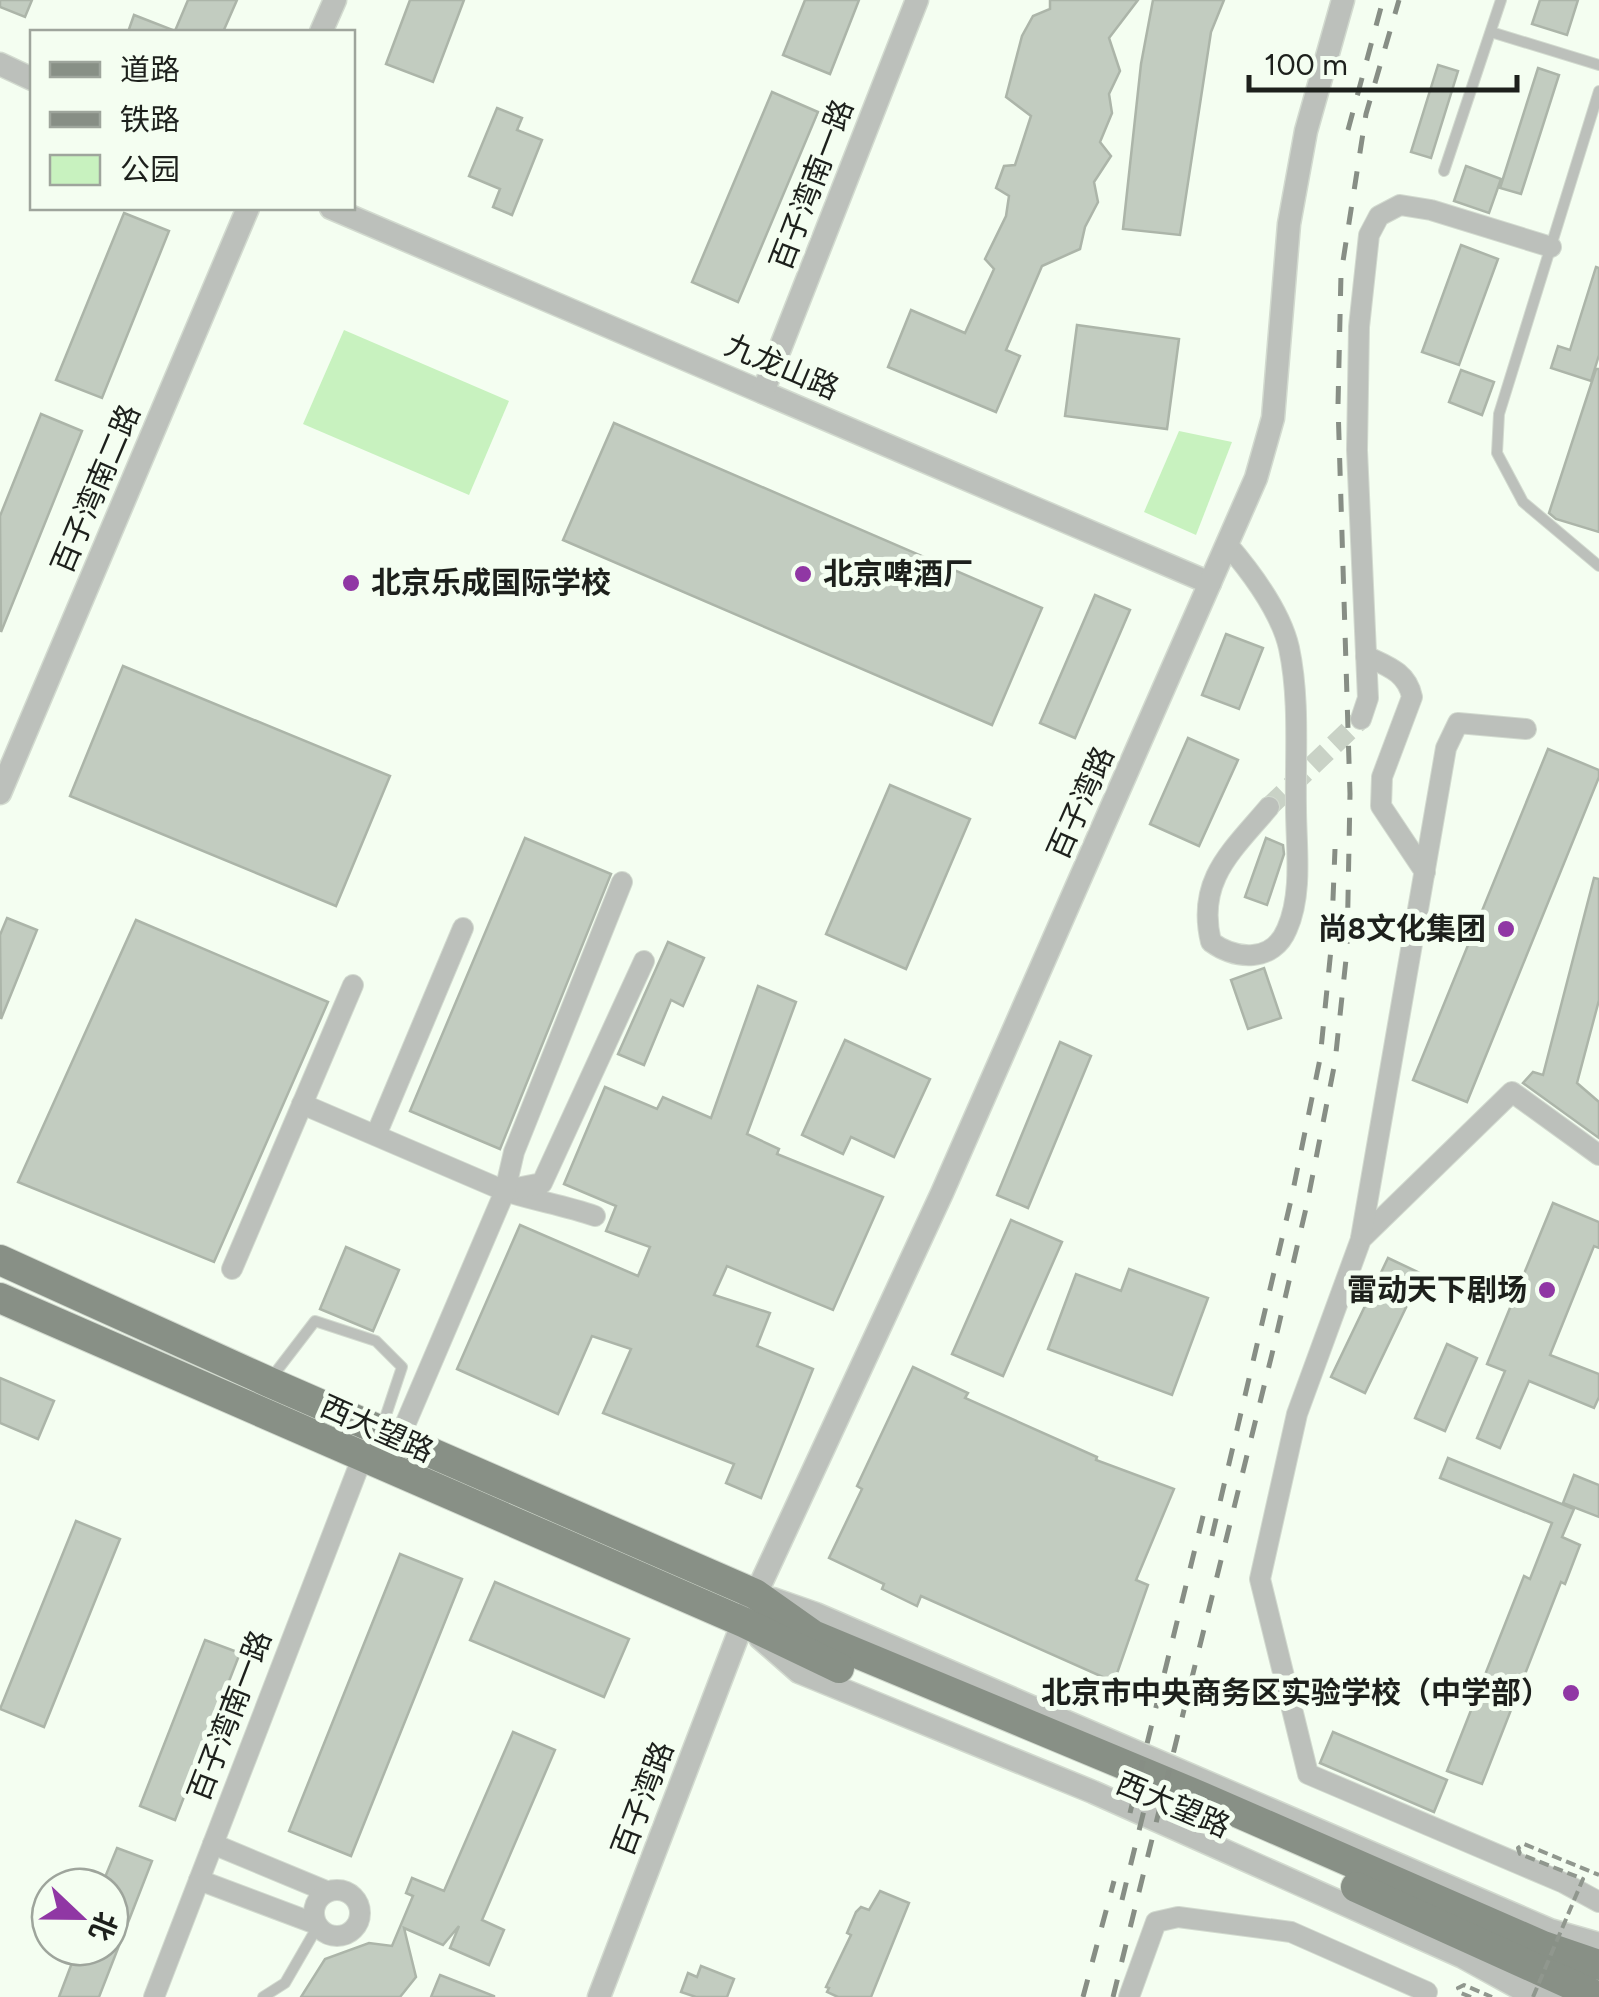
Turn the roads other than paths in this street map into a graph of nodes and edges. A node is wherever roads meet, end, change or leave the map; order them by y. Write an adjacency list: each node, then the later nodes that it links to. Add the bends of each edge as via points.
1 (334, 0): 5 (street)
2 (917, 0): 15 (street, 百子湾南一路)
3 (1342, 0): 16 (street, 百子湾路, via 1289,224 1273,418)
4 (1501, 0): 6 (lane)
5 (322, 30)
6 (1491, 32): 8 (lane); 11 (lane)
7 (0, 64): 9 (street)
8 (1599, 65)
9 (30, 77)
10 (1599, 91): 14 (lane)
11 (1444, 171)
12 (247, 210): 22 (street, 百子湾南二路)
13 (336, 210): 15 (street, 九龙山路)
14 (1551, 248): 17 (lane, via 1499,414 1497,453 1523,502); 19 (street, via 1400,205 1379,216 1369,235 1357,450)
15 (763, 392): 18 (street, 九龙山路)
16 (1227, 544): 18 (street, 百子湾路); 23 (street, via 1254,576 1288,644 1296,692 1296,898 1287,932 1271,950 1252,957 1226,953 1211,942 1205,915 1211,889 1224,860)
17 (1599, 566)
18 (1210, 583): 41 (street, 百子湾路, via 942,1193)
19 (1366, 656): 20 (street); 24 (street, via 1410,684 1412,697 1382,777 1381,806)
20 (1362, 719)
21 (1526, 729): 24 (street, via 1458,723 1446,748)
22 (0, 793)
23 (1269, 807)
24 (1425, 872): 34 (street)
25 (622, 882): 32 (street)
26 (463, 928): 30 (street)
27 (644, 961): 32 (street, via 542,1183)
28 (353, 984): 29 (street)
29 (302, 1104): 30 (street); 36 (street)
30 (376, 1136): 32 (street)
31 (1599, 1154): 34 (street, via 1512,1092)
32 (504, 1191): 33 (street); 39 (street)
33 (595, 1216)
34 (1361, 1239): 46 (street, via 1297,1414 1260,1578 1308,1774)
35 (0, 1260): 38 (main road, 西大望路)
36 (232, 1269)
37 (0, 1298): 40 (main road, 西大望路)
38 (268, 1382): 39 (main road, 西大望路); 39 (lane, via 316,1320 376,1341 402,1367)
39 (390, 1435): 41 (main road, 西大望路)
40 (362, 1458): 42 (main road, 西大望路); 43 (street, 百子湾南一路)
41 (756, 1594): 42 (street, 百子湾路); 48 (street, 西大望路, via 1550,1930); 49 (main road, 西大望路, via 813,1635)
42 (743, 1622): 53 (street, 百子湾路); 55 (street, 西大望路, via 799,1672 1109,1798 1521,1989); 56 (main road, 西大望路, via 804,1654 1195,1814)
43 (212, 1844): 44 (street, 百子湾南一路); 45 (street)
44 (199, 1880): 47 (street); 51 (street, 百子湾南一路)
45 (326, 1891): 47 (street, via 314,1905); 47 (street, via 345,1890 359,1902 360,1920 348,1935 330,1936)
46 (1599, 1902)
47 (316, 1924): 52 (lane, via 286,1983)
48 (1599, 1944)
49 (1599, 1965)
50 (1429, 1995): 54 (street, via 1291,1932 1178,1917 1156,1922)
51 (154, 1997)
52 (263, 1997)
53 (599, 1997)
54 (1129, 1997)
55 (1557, 1997)
56 (1599, 1997)

